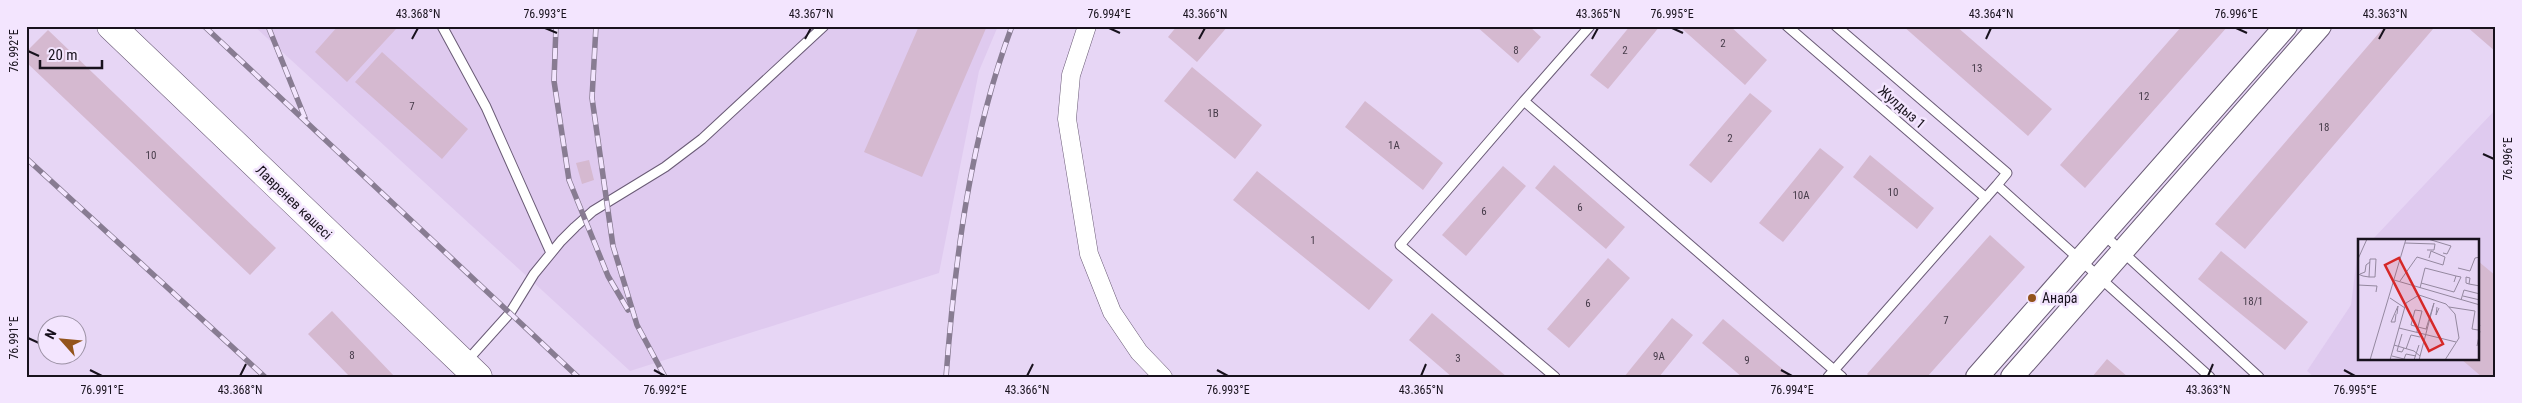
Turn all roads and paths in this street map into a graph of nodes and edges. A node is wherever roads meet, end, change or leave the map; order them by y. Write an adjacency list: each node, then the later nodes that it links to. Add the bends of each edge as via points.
1 (111, 26): 18 (main road, Лавренев көшесі)
2 (442, 26): 15 (lane, via 486,107)
3 (824, 26): 15 (lane, via 702,139 665,167 593,211)
4 (1087, 26): 20 (street, via 1071,75 1067,119 1089,254 1112,312 1138,352)
5 (1590, 26): 10 (lane)
6 (1787, 26): 12 (lane, Жулдыз 1)
7 (1836, 26): 11 (lane, Жулдыз 1, via 2007,173)
8 (2286, 26): 13 (street)
9 (2320, 26): 14 (street)
10 (1524, 101): 19 (lane); 21 (lane, via 1400,245)
11 (1997, 185): 12 (lane); 16 (lane)
12 (1986, 198): 19 (lane)
13 (2103, 234): 14 (lane); 16 (street)
14 (2121, 252): 17 (street); 26 (lane)
15 (551, 253): 18 (lane)
16 (2080, 260): 17 (lane); 23 (street)
17 (2099, 277): 24 (street); 25 (lane)
18 (471, 370)
19 (1831, 373): 22 (lane)
20 (1163, 377)
21 (1555, 377)
22 (1842, 377)
23 (1978, 377)
24 (2012, 377)
25 (2210, 377)
26 (2259, 377)

